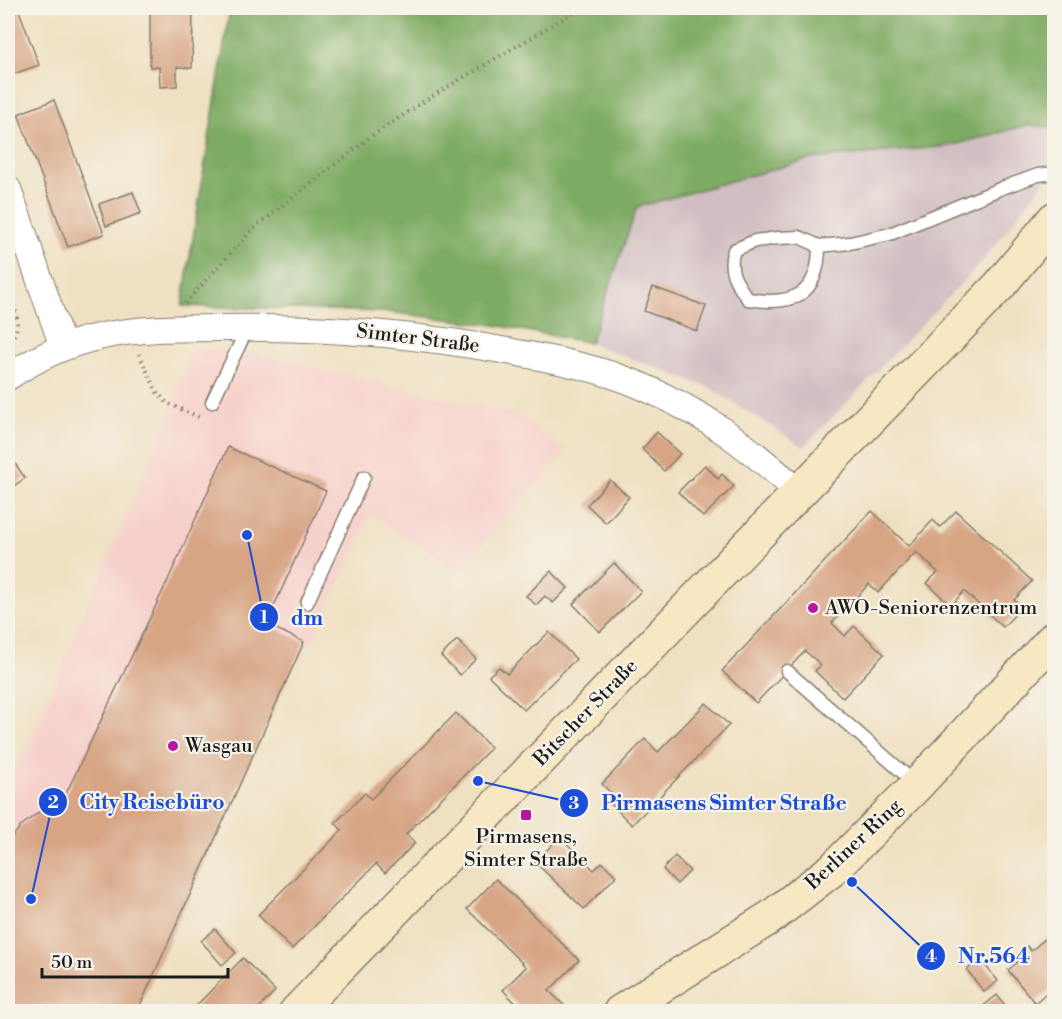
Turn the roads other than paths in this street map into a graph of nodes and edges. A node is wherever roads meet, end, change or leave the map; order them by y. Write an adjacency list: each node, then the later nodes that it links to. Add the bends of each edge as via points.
1 (1054, 173): 4 (lane, via 1020,181 890,234)
2 (8, 189): 6 (street)
3 (1054, 219): 10 (main road, Bitscher Straße, via 999,286)
4 (819, 246): 4 (lane, via 799,237 754,240 734,250 730,262 735,281 748,299 785,302 800,295 812,281 819,263)
5 (249, 327): 6 (street, Simter Straße, via 128,332); 8 (lane); 10 (street, Simter Straße, via 357,330 447,340 573,363 637,384 696,411 746,445)
6 (63, 347): 7 (street, Simter Straße)
7 (8, 377)
8 (212, 402)
9 (364, 477): 11 (lane)
10 (800, 493): 15 (main road, Bitscher Straße)
11 (307, 603)
12 (1054, 638): 14 (main road, Berliner Ring)
13 (787, 671): 14 (lane)
14 (917, 785): 16 (main road, Berliner Ring, via 833,869 802,894)
15 (296, 1011)
16 (620, 1011)

